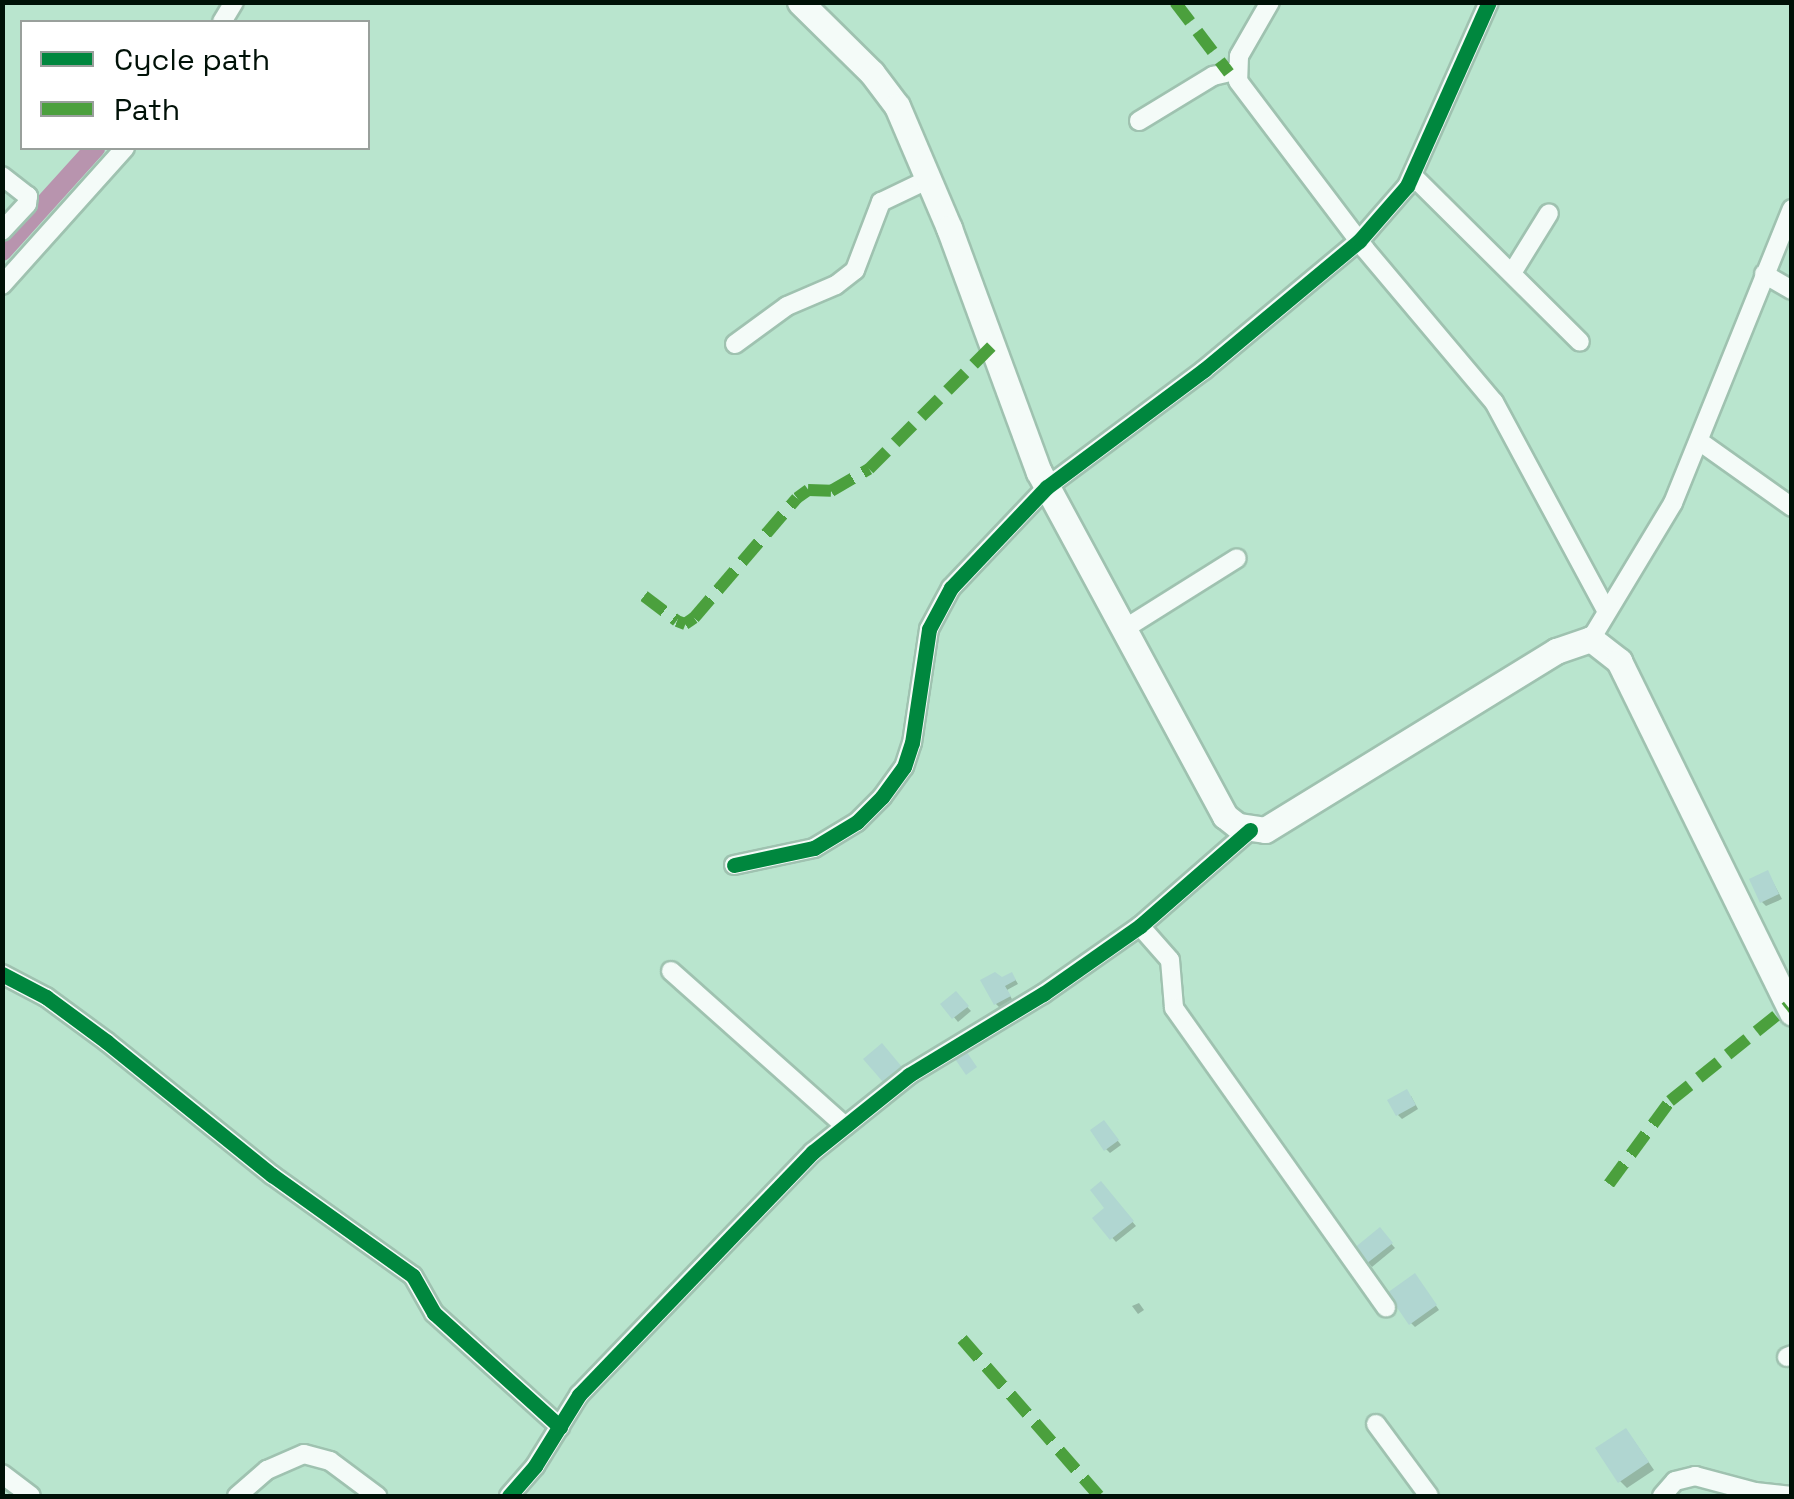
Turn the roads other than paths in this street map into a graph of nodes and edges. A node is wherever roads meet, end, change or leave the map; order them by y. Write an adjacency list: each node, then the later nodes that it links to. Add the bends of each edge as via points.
1 (800, 2): 9 (main road, via 897,106)
2 (1270, 2): 4 (street)
3 (1489, 2): 8 (street)
4 (1235, 71): 5 (street, via 1213,76); 13 (street)
5 (1140, 121)
6 (123, 150): 16 (street)
7 (2, 176): 12 (street, via 28,196)
8 (1413, 176): 13 (street); 14 (street)
9 (929, 178): 19 (street, via 881,202 855,270 787,306); 21 (main road)
10 (1792, 209): 15 (street)
11 (1549, 212): 14 (street)
12 (2, 231)
13 (1359, 241): 21 (street, via 1204,370); 24 (street, via 1494,402)
14 (1512, 273): 18 (street)
15 (1764, 274): 17 (street); 20 (street)
16 (2, 286)
17 (1792, 290)
18 (1580, 342)
19 (736, 344)
20 (1700, 441): 22 (street); 24 (street, via 1673,503)
21 (1047, 487): 25 (main road); 28 (street, via 978,554 937,607 912,743 882,798 814,848)
22 (1792, 507)
23 (1237, 558): 25 (street)
24 (1607, 612): 26 (street)
25 (1124, 629): 27 (main road, via 1213,798 1225,816)
26 (1591, 638): 27 (main road, via 1556,652 1265,830); 32 (main road, via 1619,661)
27 (1250, 830): 29 (street)
28 (734, 865)
29 (1140, 926): 33 (street, via 909,1076); 34 (street, via 1170,960 1174,1008)
30 (670, 971): 33 (street)
31 (2, 974): 36 (street, via 108,1042 413,1276 434,1313)
32 (1792, 1013)
33 (844, 1126): 36 (street, via 689,1277 578,1395)
34 (1386, 1307)
35 (1376, 1424): 42 (street)
36 (560, 1427): 38 (street)
37 (2, 1474): 39 (street)
38 (518, 1494)
39 (31, 1496)
40 (237, 1496): 41 (street, via 266,1470 304,1454 330,1461)
41 (377, 1496)
42 (1429, 1496)
43 (1662, 1496): 44 (street, via 1675,1481 1695,1476)
44 (1792, 1496)

